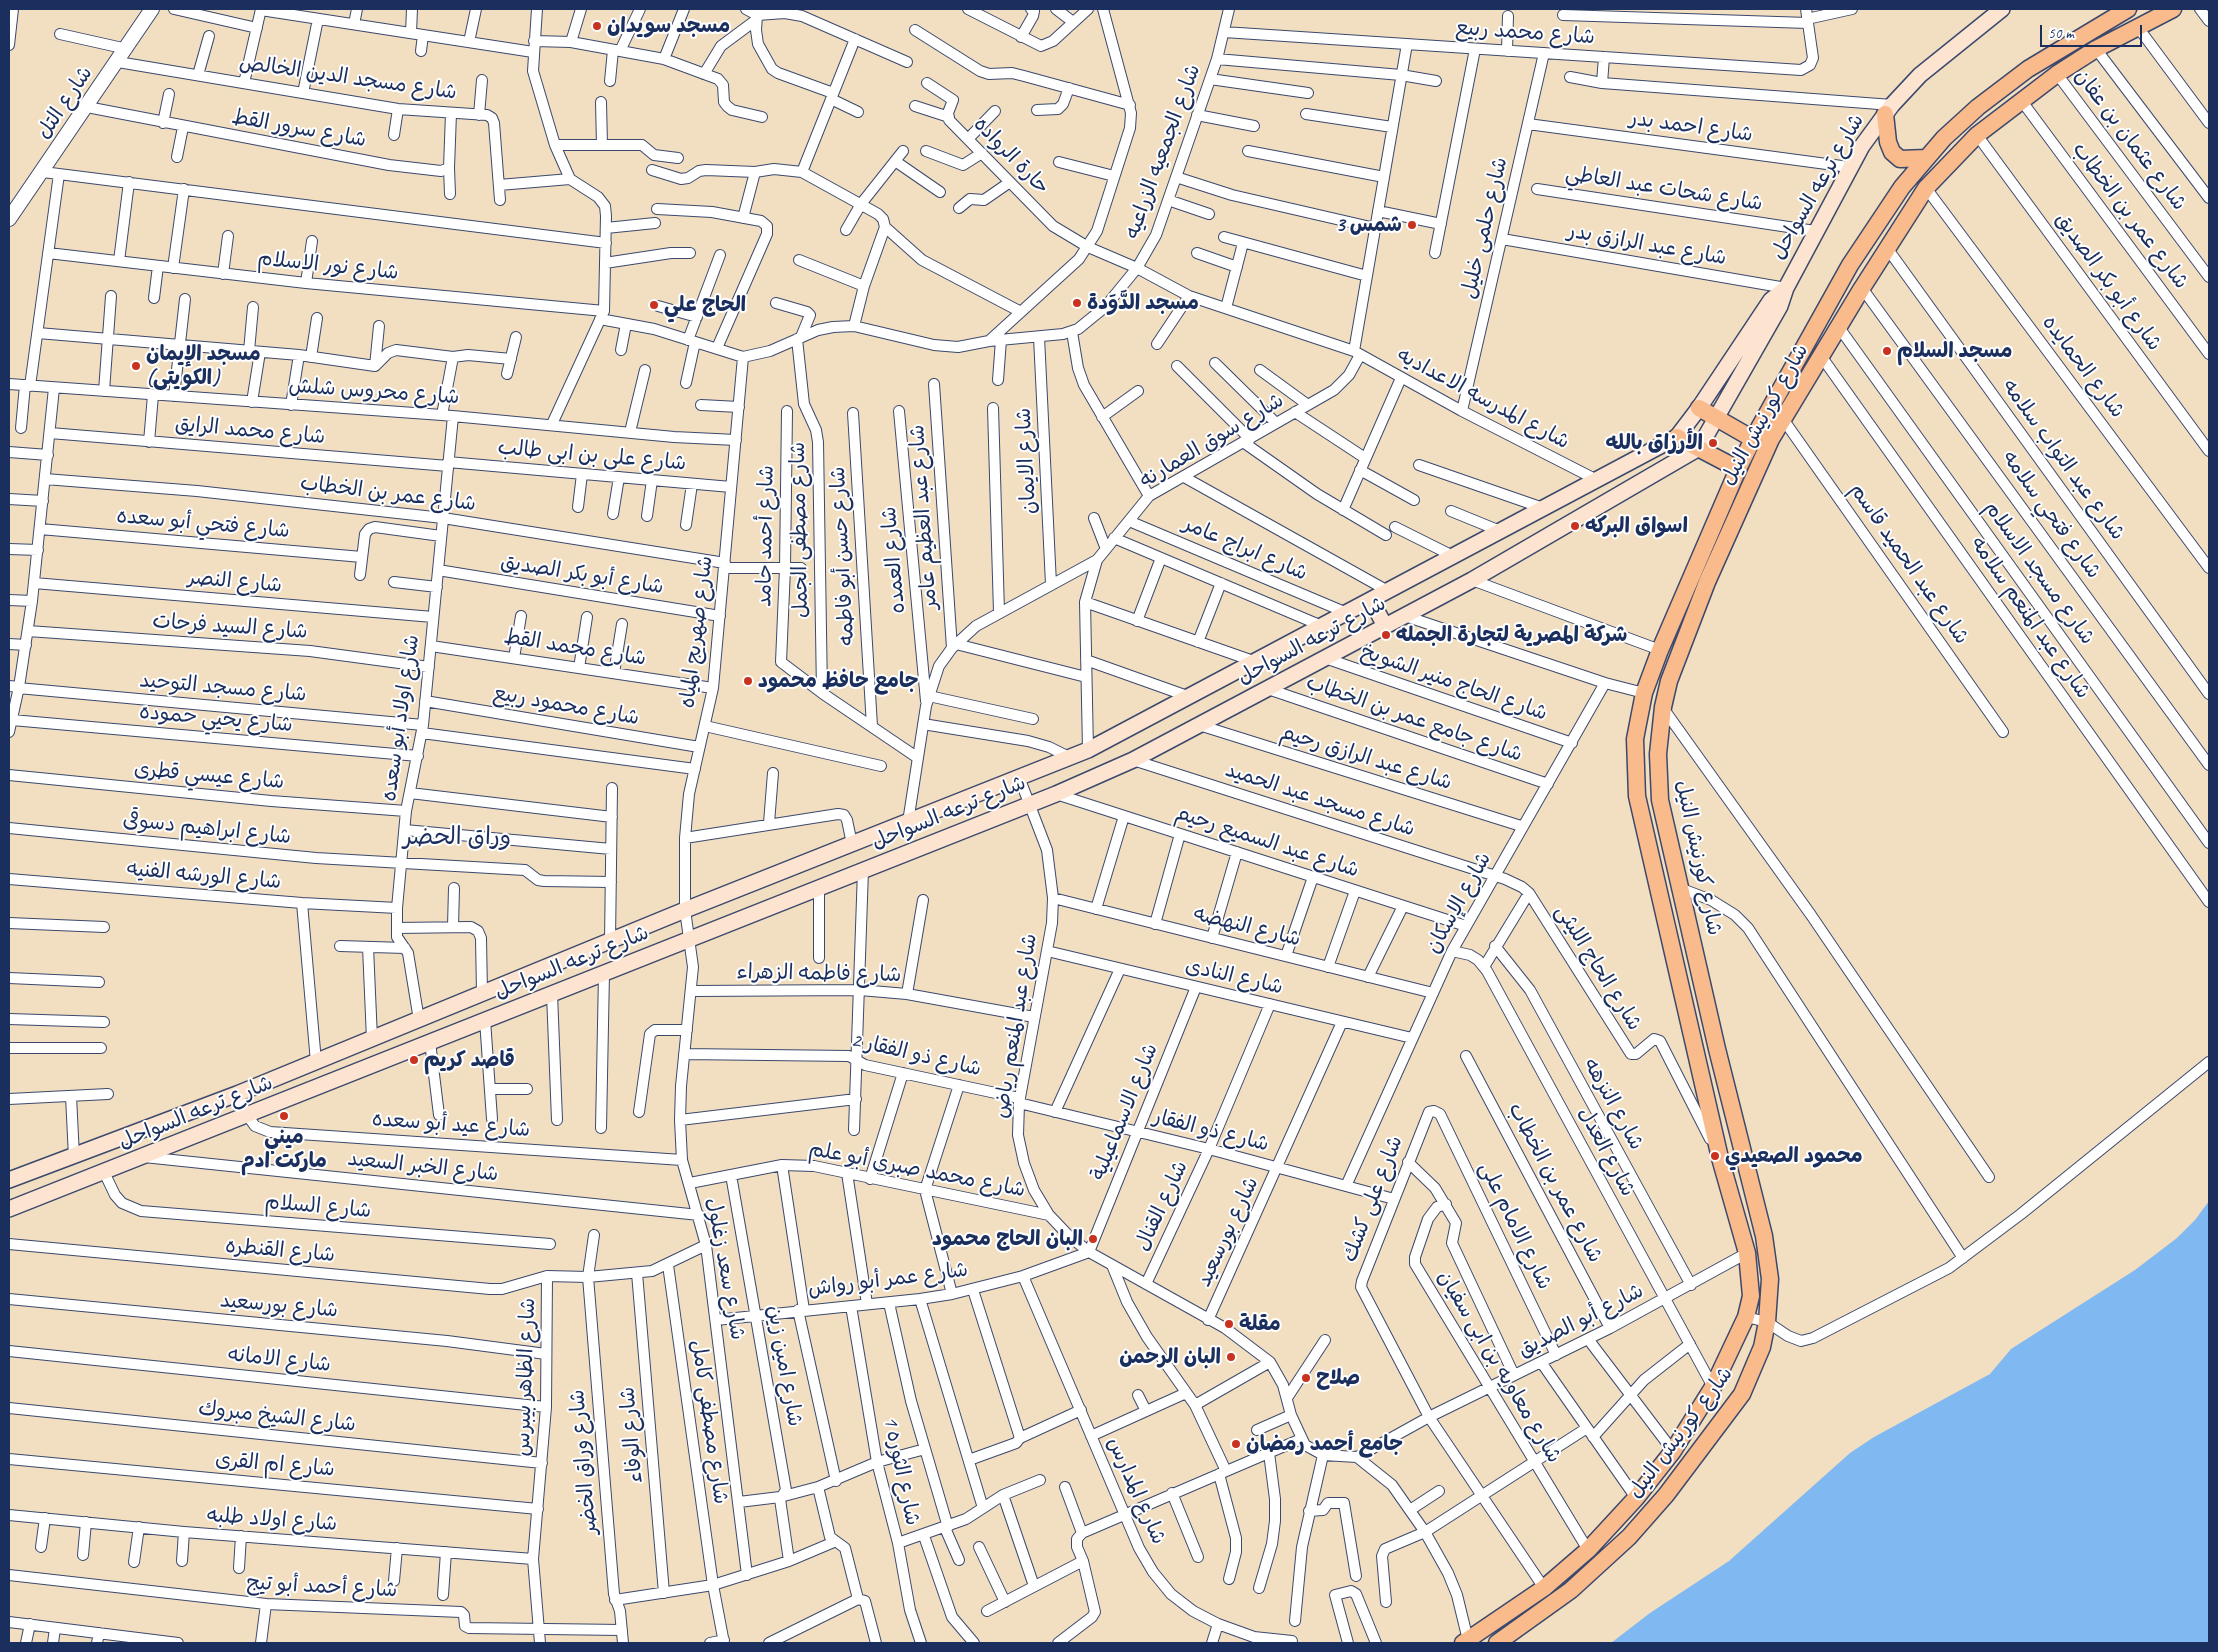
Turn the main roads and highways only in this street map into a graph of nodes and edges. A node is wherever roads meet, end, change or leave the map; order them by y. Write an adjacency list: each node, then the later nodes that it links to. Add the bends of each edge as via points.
1 (2002, 9): 4 (main road, شارع ترعه السواحل, via 1920,75)
2 (2128, 9): 5 (main road, شارع كورنيش النيل, via 2028,69 1978,106)
3 (2173, 9): 18 (main road, شارع كورنيش النيل, via 2096,49 2021,100 1977,135 1926,188 1771,439 1707,582 1662,707 1658,754 1660,800 1764,1236 1770,1279 1762,1348 1742,1394 1666,1495 1629,1537 1571,1590)
4 (1888, 110): 5 (main road, via 1888,142 1892,152 1900,159); 6 (main road, شارع ترعه السواحل, via 1849,167)
5 (1926, 158): 10 (main road, شارع كورنيش النيل, via 1902,187 1850,265)
6 (1786, 288): 7 (main road, شارع ترعه السواحل, via 1771,300); 8 (main road, شارع ترعه السواحل, via 1780,306)
7 (1699, 408): 8 (main road); 9 (main road, شارع ترعه السواحل)
8 (1717, 417): 10 (main road); 11 (main road, شارع ترعه السواحل)
9 (1677, 437): 11 (main road); 13 (main road, شارع ترعه السواحل)
10 (1754, 439): 12 (main road, شارع كورنيش النيل)
11 (1699, 448): 12 (main road); 14 (main road, شارع ترعه السواحل, via 1472,580)
12 (1738, 469): 17 (main road, شارع كورنيش النيل, via 1660,650 1644,693 1635,739 1638,796 1720,1158 1747,1253 1751,1296 1746,1316 1714,1387 1673,1450 1636,1498 1588,1550 1544,1588)
13 (1371, 600): 14 (main road); 15 (main road, شارع ترعه السواحل, via 1088,750 685,910 237,1094)
14 (1385, 626): 16 (main road, شارع ترعه السواحل, via 1133,760 1056,794)
15 (9, 1180)
16 (9, 1209)
17 (1466, 1641)
18 (1497, 1643)

